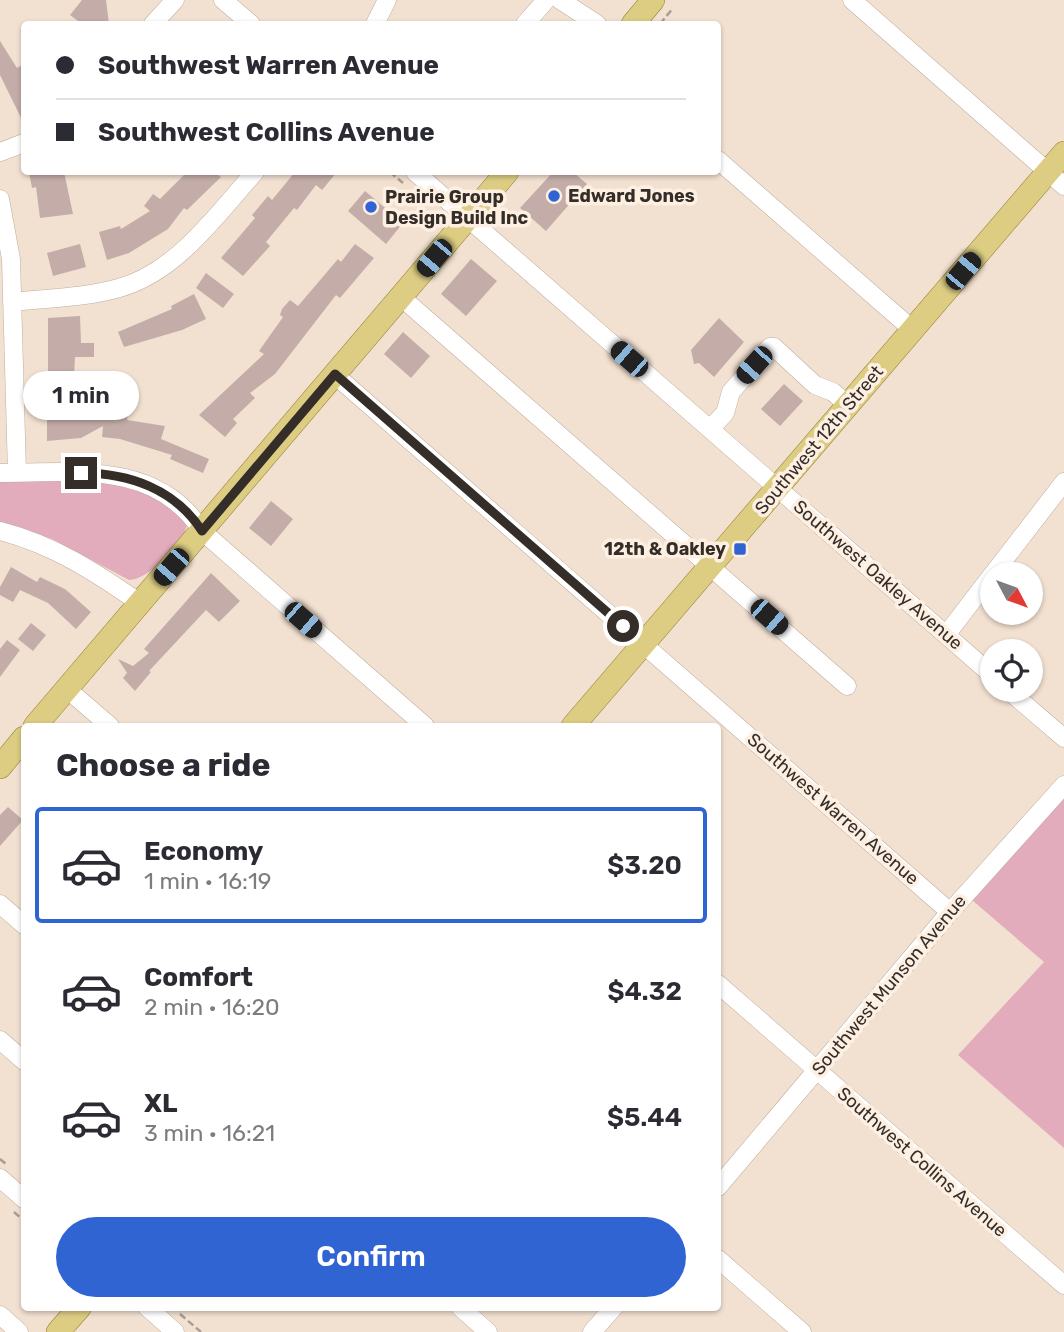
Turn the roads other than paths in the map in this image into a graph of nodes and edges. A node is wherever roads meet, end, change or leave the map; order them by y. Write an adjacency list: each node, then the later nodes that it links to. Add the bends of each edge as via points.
1 (175, 0): 8 (street)
2 (223, 0): 9 (street)
3 (387, 0): 10 (street)
4 (546, 0): 11 (street)
5 (560, 0): 12 (street)
6 (852, 0): 21 (street)
7 (663, 4): 13 (main road)
8 (156, 21)
9 (248, 21)
10 (377, 21)
11 (528, 21)
12 (592, 21)
13 (637, 21)
14 (21, 144): 15 (street)
15 (0, 152)
16 (1064, 153): 21 (main road, Southwest 12th Street)
17 (721, 163): 26 (street)
18 (252, 175): 25 (street, via 188,246 154,272 104,292)
19 (418, 175): 23 (street, Southwest Oakley Avenue)
20 (504, 175): 23 (main road)
21 (1056, 179): 26 (main road, Southwest 12th Street)
22 (0, 199): 25 (street, via 11,259)
23 (467, 218): 24 (main road); 29 (street, Southwest Oakley Avenue)
24 (401, 297): 27 (main road); 36 (street)
25 (12, 302): 30 (street)
26 (913, 330): 28 (main road, Southwest 12th Street)
27 (335, 374): 34 (main road); 40 (street, Southwest Warren Avenue)
28 (849, 406): 29 (street, via 833,391 815,385 770,347 730,392 724,414); 32 (main road, Southwest 12th Street)
29 (710, 429): 32 (street, Southwest Oakley Avenue)
30 (8, 473): 34 (street, via 103,473 140,481 180,505)
31 (1064, 482): 35 (street)
32 (779, 489): 36 (main road, Southwest 12th Street); 39 (street, Southwest Oakley Avenue)
33 (0, 531): 38 (street, via 72,558)
34 (202, 531): 38 (main road); 47 (street)
35 (1003, 562)
36 (710, 566): 40 (main road, Southwest 12th Street); 42 (street)
37 (980, 592): 39 (street)
38 (140, 603): 43 (main road)
39 (946, 635): 41 (street, Southwest Oakley Avenue)
40 (643, 644): 48 (main road, Southwest 12th Street); 54 (street, Southwest Warren Avenue)
41 (980, 665)
42 (847, 686)
43 (67, 689): 45 (main road); 46 (street)
44 (1022, 702): 49 (street)
45 (38, 723)
46 (107, 723)
47 (422, 723)
48 (576, 723)
49 (1064, 738)
50 (21, 742): 51 (main road)
51 (0, 767)
52 (1064, 786): 54 (street, Southwest Munson Avenue)
53 (0, 904): 55 (street)
54 (950, 912): 59 (street, Southwest Munson Avenue)
55 (21, 922)
56 (721, 988): 59 (street, Southwest Collins Avenue)
57 (0, 1040): 58 (street)
58 (21, 1058)
59 (817, 1070): 61 (street, Southwest Munson Avenue); 64 (street, Southwest Collins Avenue)
60 (0, 1178): 62 (street)
61 (721, 1183)
62 (21, 1196)
63 (721, 1262): 75 (street)
64 (1064, 1285)
65 (76, 1311): 71 (main road)
66 (151, 1311): 72 (street)
67 (464, 1311): 73 (street)
68 (610, 1311): 74 (street)
69 (0, 1315): 70 (street)
70 (19, 1332)
71 (58, 1332)
72 (175, 1332)
73 (488, 1332)
74 (592, 1332)
75 (802, 1332)

